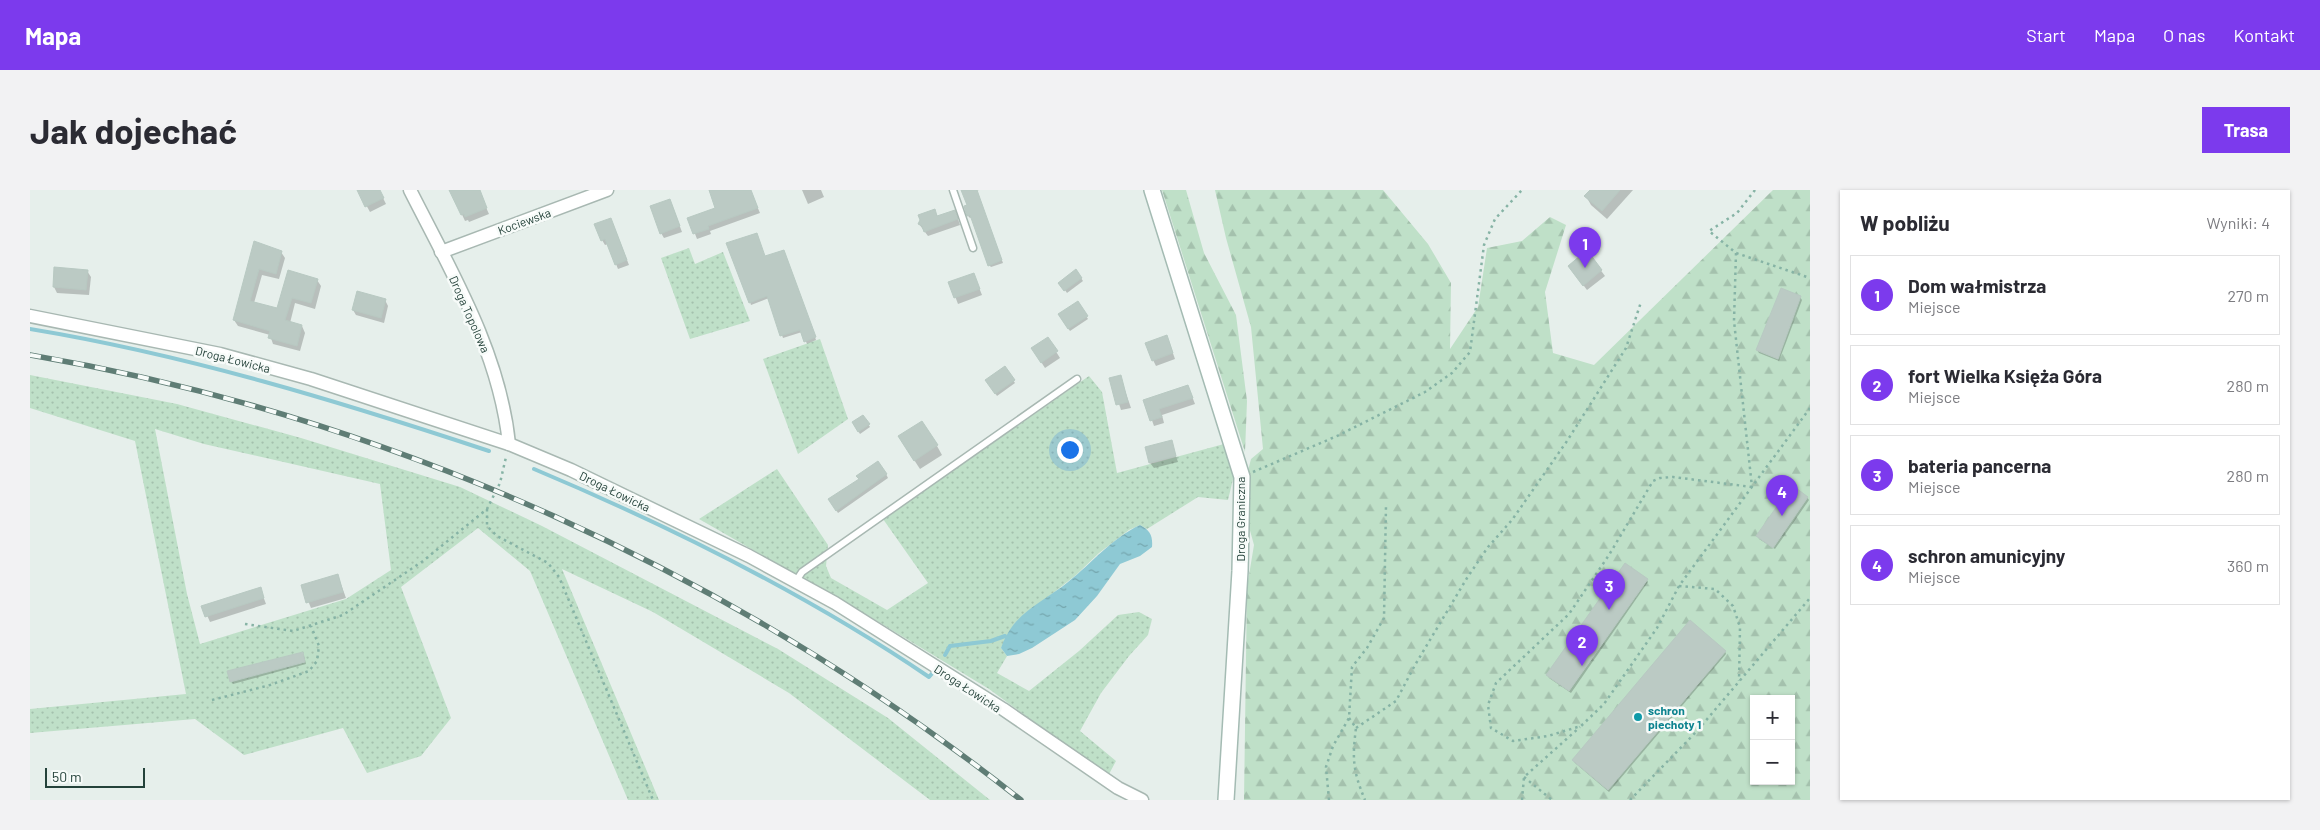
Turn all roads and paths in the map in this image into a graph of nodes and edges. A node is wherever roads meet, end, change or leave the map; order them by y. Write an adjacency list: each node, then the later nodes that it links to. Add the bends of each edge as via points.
1 (410, 190): 8 (street, Droga Topolowa)
2 (607, 190): 8 (street, Kociewska)
3 (952, 190): 7 (lane)
4 (1152, 190): 16 (street, Droga Graniczna)
5 (1522, 190): 16 (path, via 1495,219 1484,245 1470,352 1452,373 1425,392 1337,436)
6 (1755, 190): 9 (path, via 1737,213 1710,231)
7 (973, 248)
8 (441, 252): 15 (street, Droga Topolowa, via 468,306 496,375)
9 (1736, 253): 10 (path); 17 (path, via 1734,321)
10 (1810, 276)
11 (1641, 302): 29 (path, via 1626,348 1567,441 1467,578 1396,702)
12 (30, 316): 15 (street, Droga Łowicka, via 238,359 311,378)
13 (1077, 378): 20 (lane, via 802,572)
14 (1810, 408): 17 (path)
15 (509, 444): 19 (path, via 500,483); 20 (street, Droga Łowicka, via 571,470)
16 (1242, 477): 33 (street, Droga Graniczna, via 1240,571)
17 (1752, 487): 21 (path); 28 (path, via 1673,477 1652,481 1569,614 1496,683 1488,706 1491,728 1513,741 1548,736)
18 (1386, 505): 27 (path, via 1384,618 1352,667)
19 (487, 509): 24 (path, via 389,585 343,615); 31 (path, via 487,526 497,536 548,563 559,577)
20 (796, 581): 32 (street, Droga Łowicka, via 1003,710 1118,788)
21 (1679, 586): 25 (path, via 1715,589 1733,606 1740,627); 28 (path, via 1652,635 1604,704)
22 (1810, 598): 25 (path)
23 (245, 624): 24 (path, via 293,631)
24 (311, 626): 26 (path, via 319,646 317,661 309,671)
25 (1739, 682): 38 (path)
26 (212, 700)
27 (1349, 718): 29 (path); 34 (path, via 1333,746 1326,767)
28 (1581, 726): 30 (path)
29 (1356, 728): 35 (path, via 1355,776)
30 (1524, 777): 36 (path); 37 (path)
31 (652, 800)
32 (1142, 800)
33 (1226, 800)
34 (1329, 800)
35 (1366, 800)
36 (1522, 800)
37 (1552, 800)
38 (1630, 800)

